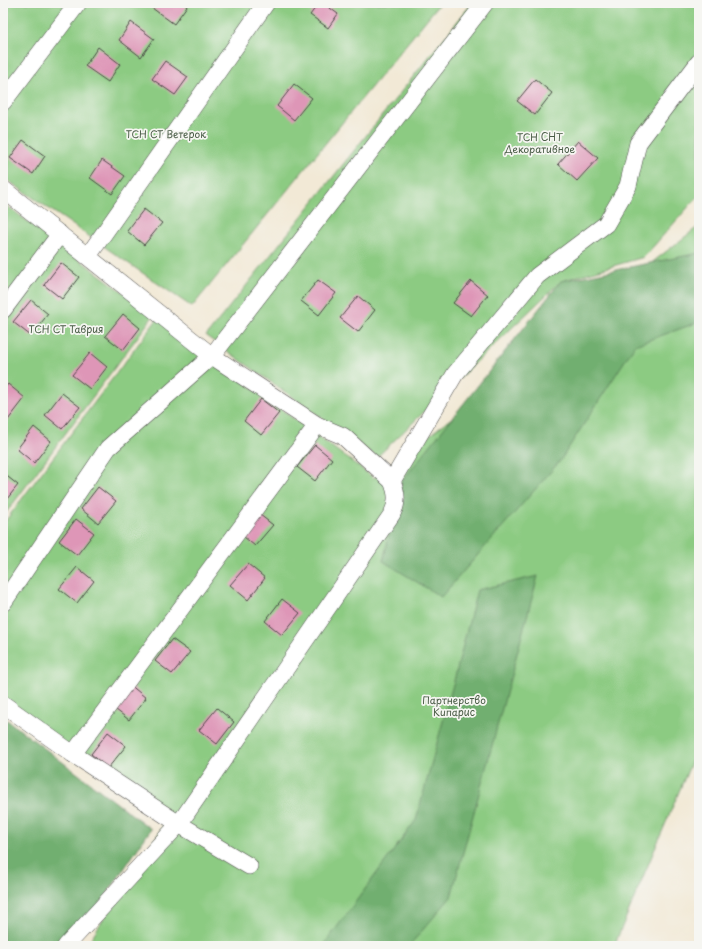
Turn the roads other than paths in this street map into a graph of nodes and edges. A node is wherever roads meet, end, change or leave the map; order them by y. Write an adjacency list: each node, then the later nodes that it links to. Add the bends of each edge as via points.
1 (78, 3): 5 (street)
2 (266, 3): 8 (street)
3 (485, 3): 10 (street)
4 (699, 62): 12 (street, via 638,143 628,186 606,224 537,276 455,374)
5 (3, 102)
6 (3, 189): 7 (street)
7 (60, 234): 8 (street); 9 (street)
8 (88, 256): 10 (street)
9 (3, 310)
10 (212, 356): 11 (street); 13 (street, via 108,448)
11 (317, 425): 12 (street, via 343,436); 15 (street)
12 (392, 481): 16 (street, via 397,497 392,514)
13 (3, 603)
14 (3, 704): 15 (street)
15 (73, 754): 16 (street)
16 (178, 824): 17 (street); 18 (street)
17 (249, 866)
18 (66, 946)

